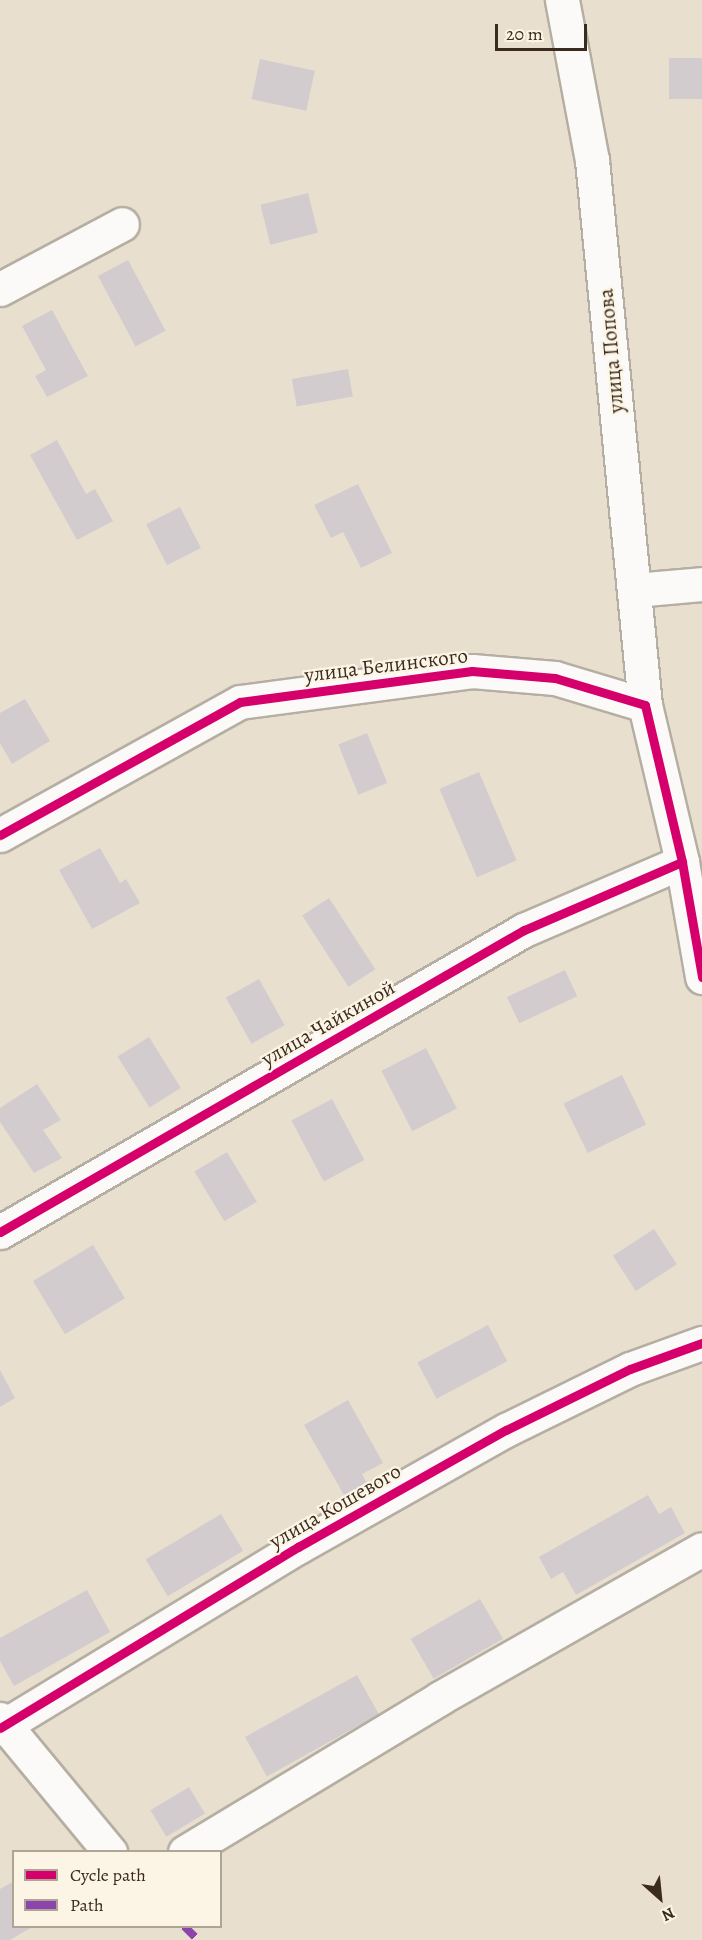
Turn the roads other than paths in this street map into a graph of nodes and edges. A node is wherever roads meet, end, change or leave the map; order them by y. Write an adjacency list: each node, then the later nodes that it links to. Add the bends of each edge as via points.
1 (562, 0): 5 (street, улица Попова, via 592,160)
2 (122, 224): 3 (street)
3 (0, 289)
4 (702, 584): 5 (street)
5 (634, 590): 6 (street, улица Попова)
6 (645, 705): 7 (street, улица Белинского, via 555,678 472,671 240,702); 8 (street)
7 (0, 835)
8 (682, 862): 9 (street); 10 (street, улица Чайкиной, via 524,930)
9 (702, 976)
10 (0, 1232)
11 (702, 1343): 13 (street, улица Кошевого, via 630,1369 506,1430 298,1547)
12 (702, 1549): 15 (street, via 440,1698)
13 (2, 1724): 14 (street)
14 (109, 1850)
15 (187, 1850)

